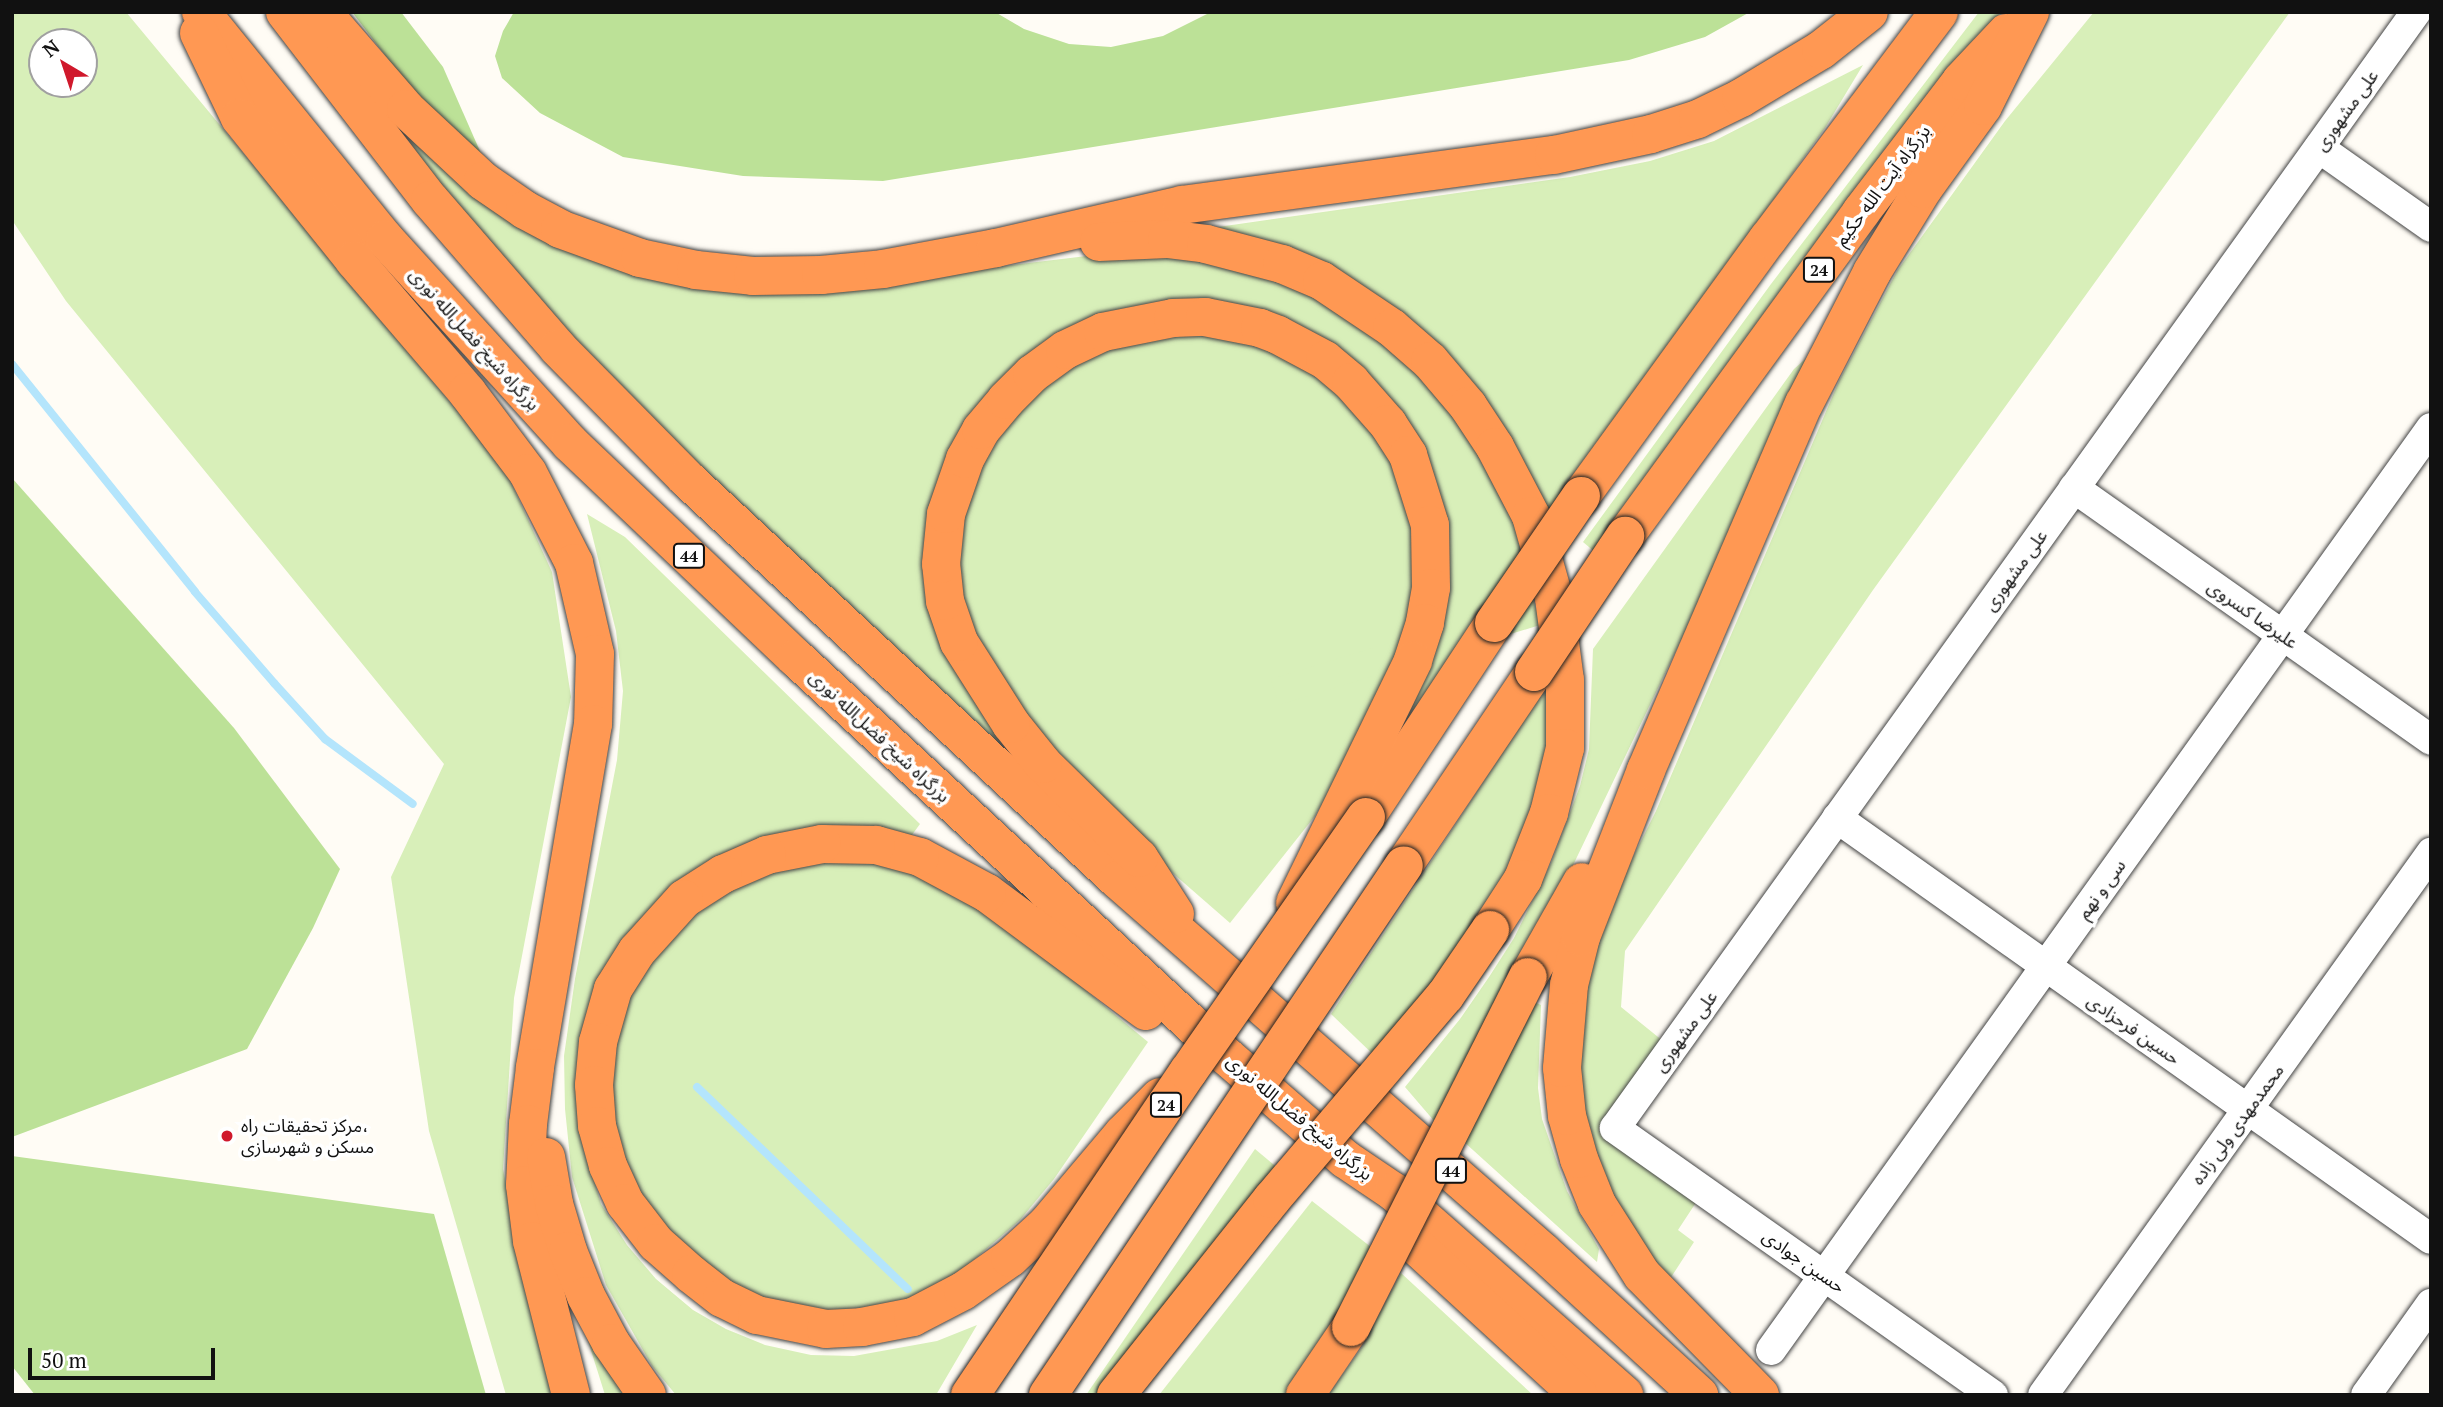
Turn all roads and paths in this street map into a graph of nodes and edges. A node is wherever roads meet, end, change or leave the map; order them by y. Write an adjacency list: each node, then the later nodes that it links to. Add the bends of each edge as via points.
1 (188, 12): 24 (highway, via 240,118 513,453 547,505 574,563 594,654 593,724)
2 (201, 12): 23 (highway, بزرگراه شیخ فضل‌الله نوری / 44, via 385,239 570,443)
3 (285, 12): 21 (highway, 44, via 430,200 558,348 686,478)
4 (322, 12): 12 (highway, via 406,109 483,181 525,210 599,245 696,270 753,276 883,269)
5 (1870, 12): 12 (highway, via 1821,50 1741,98 1698,119 1651,134 1554,155 1182,205)
6 (1939, 12): 20 (highway, 24, bridge, via 1581,496)
7 (2025, 12): 36 (highway, بزرگراه آیت الله حکیم / 24, bridge, via 1961,81 1625,536)
8 (2030, 12): 17 (highway, via 1983,106 1923,189 1834,342)
9 (2416, 12): 10 (street, علی مشهوری)
10 (2319, 148): 11 (street); 14 (street, علی مشهوری)
11 (2431, 227)
12 (996, 248): 37 (highway, bridge, via 1167,239 1240,250 1322,281 1392,328 1430,361 1468,405 1531,516 1554,598 1565,680 1565,748 1549,813 1523,879 1444,996 1272,1199)
13 (2431, 428): 15 (street, سی و نهم)
14 (2074, 488): 15 (street, علیرضا کسروی); 18 (street, علی مشهوری)
15 (2283, 635): 16 (street, علیرضا کسروی); 22 (street, سی و نهم)
16 (2431, 740)
17 (1646, 769): 38 (highway, bridge, via 1528,977 1351,1327); 42 (highway, via 1581,937 1569,985 1562,1068 1567,1116 1597,1204 1642,1275)
18 (1837, 818): 22 (street, حسین فرحزادی); 27 (street, علی مشهوری)
19 (2431, 853): 26 (street, محمدمهدی ولی زاده)
20 (1278, 947): 21 (highway, via 1307,873 1413,661 1431,587 1430,525 1408,455 1374,406 1342,375 1300,346 1260,328 1205,317 1173,318 1103,332 1065,350 1006,400 965,459 946,514 941,564 959,642 1011,724 1044,764 1139,858); 25 (highway, 24, bridge)
21 (1199, 951): 41 (highway, 44)
22 (2046, 967): 26 (street, حسین فرحزادی); 30 (street, سی و نهم)
23 (1225, 1055): 25 (highway, via 1162,1023 987,893 957,876 920,857 876,845 822,844 767,855 723,874 662,921 636,951 614,989 598,1042 594,1085 597,1126 608,1166 625,1203 656,1243 722,1298 757,1315 826,1329 912,1317 963,1291 1010,1258 1047,1224 1123,1134); 28 (highway, بزرگراه شیخ فضل‌الله نوری / 44)
24 (535, 1068): 33 (highway, via 525,1185 532,1241); 34 (highway, via 548,1174 568,1251 611,1343)
25 (1188, 1072): 35 (highway, 24, bridge)
26 (2248, 1109): 29 (street, حسین فرحزادی); 44 (street, محمدمهدی ولی زاده)
27 (1615, 1128): 30 (street, حسین جوادی)
28 (1345, 1159): 39 (highway, via 1379,1210); 40 (highway, بزرگراه شیخ فضل‌الله نوری / 44, via 1394,1192)
29 (2431, 1239)
30 (1825, 1276): 32 (street, سی و نهم); 43 (street, حسین جوادی)
31 (2431, 1304): 45 (street)
32 (1771, 1350)
33 (572, 1395)
34 (647, 1395)
35 (970, 1395)
36 (1048, 1395)
37 (1116, 1395)
38 (1305, 1395)
39 (1579, 1395)
40 (1623, 1395)
41 (1699, 1395)
42 (1760, 1395)
43 (1993, 1395)
44 (2043, 1395)
45 (2366, 1395)

